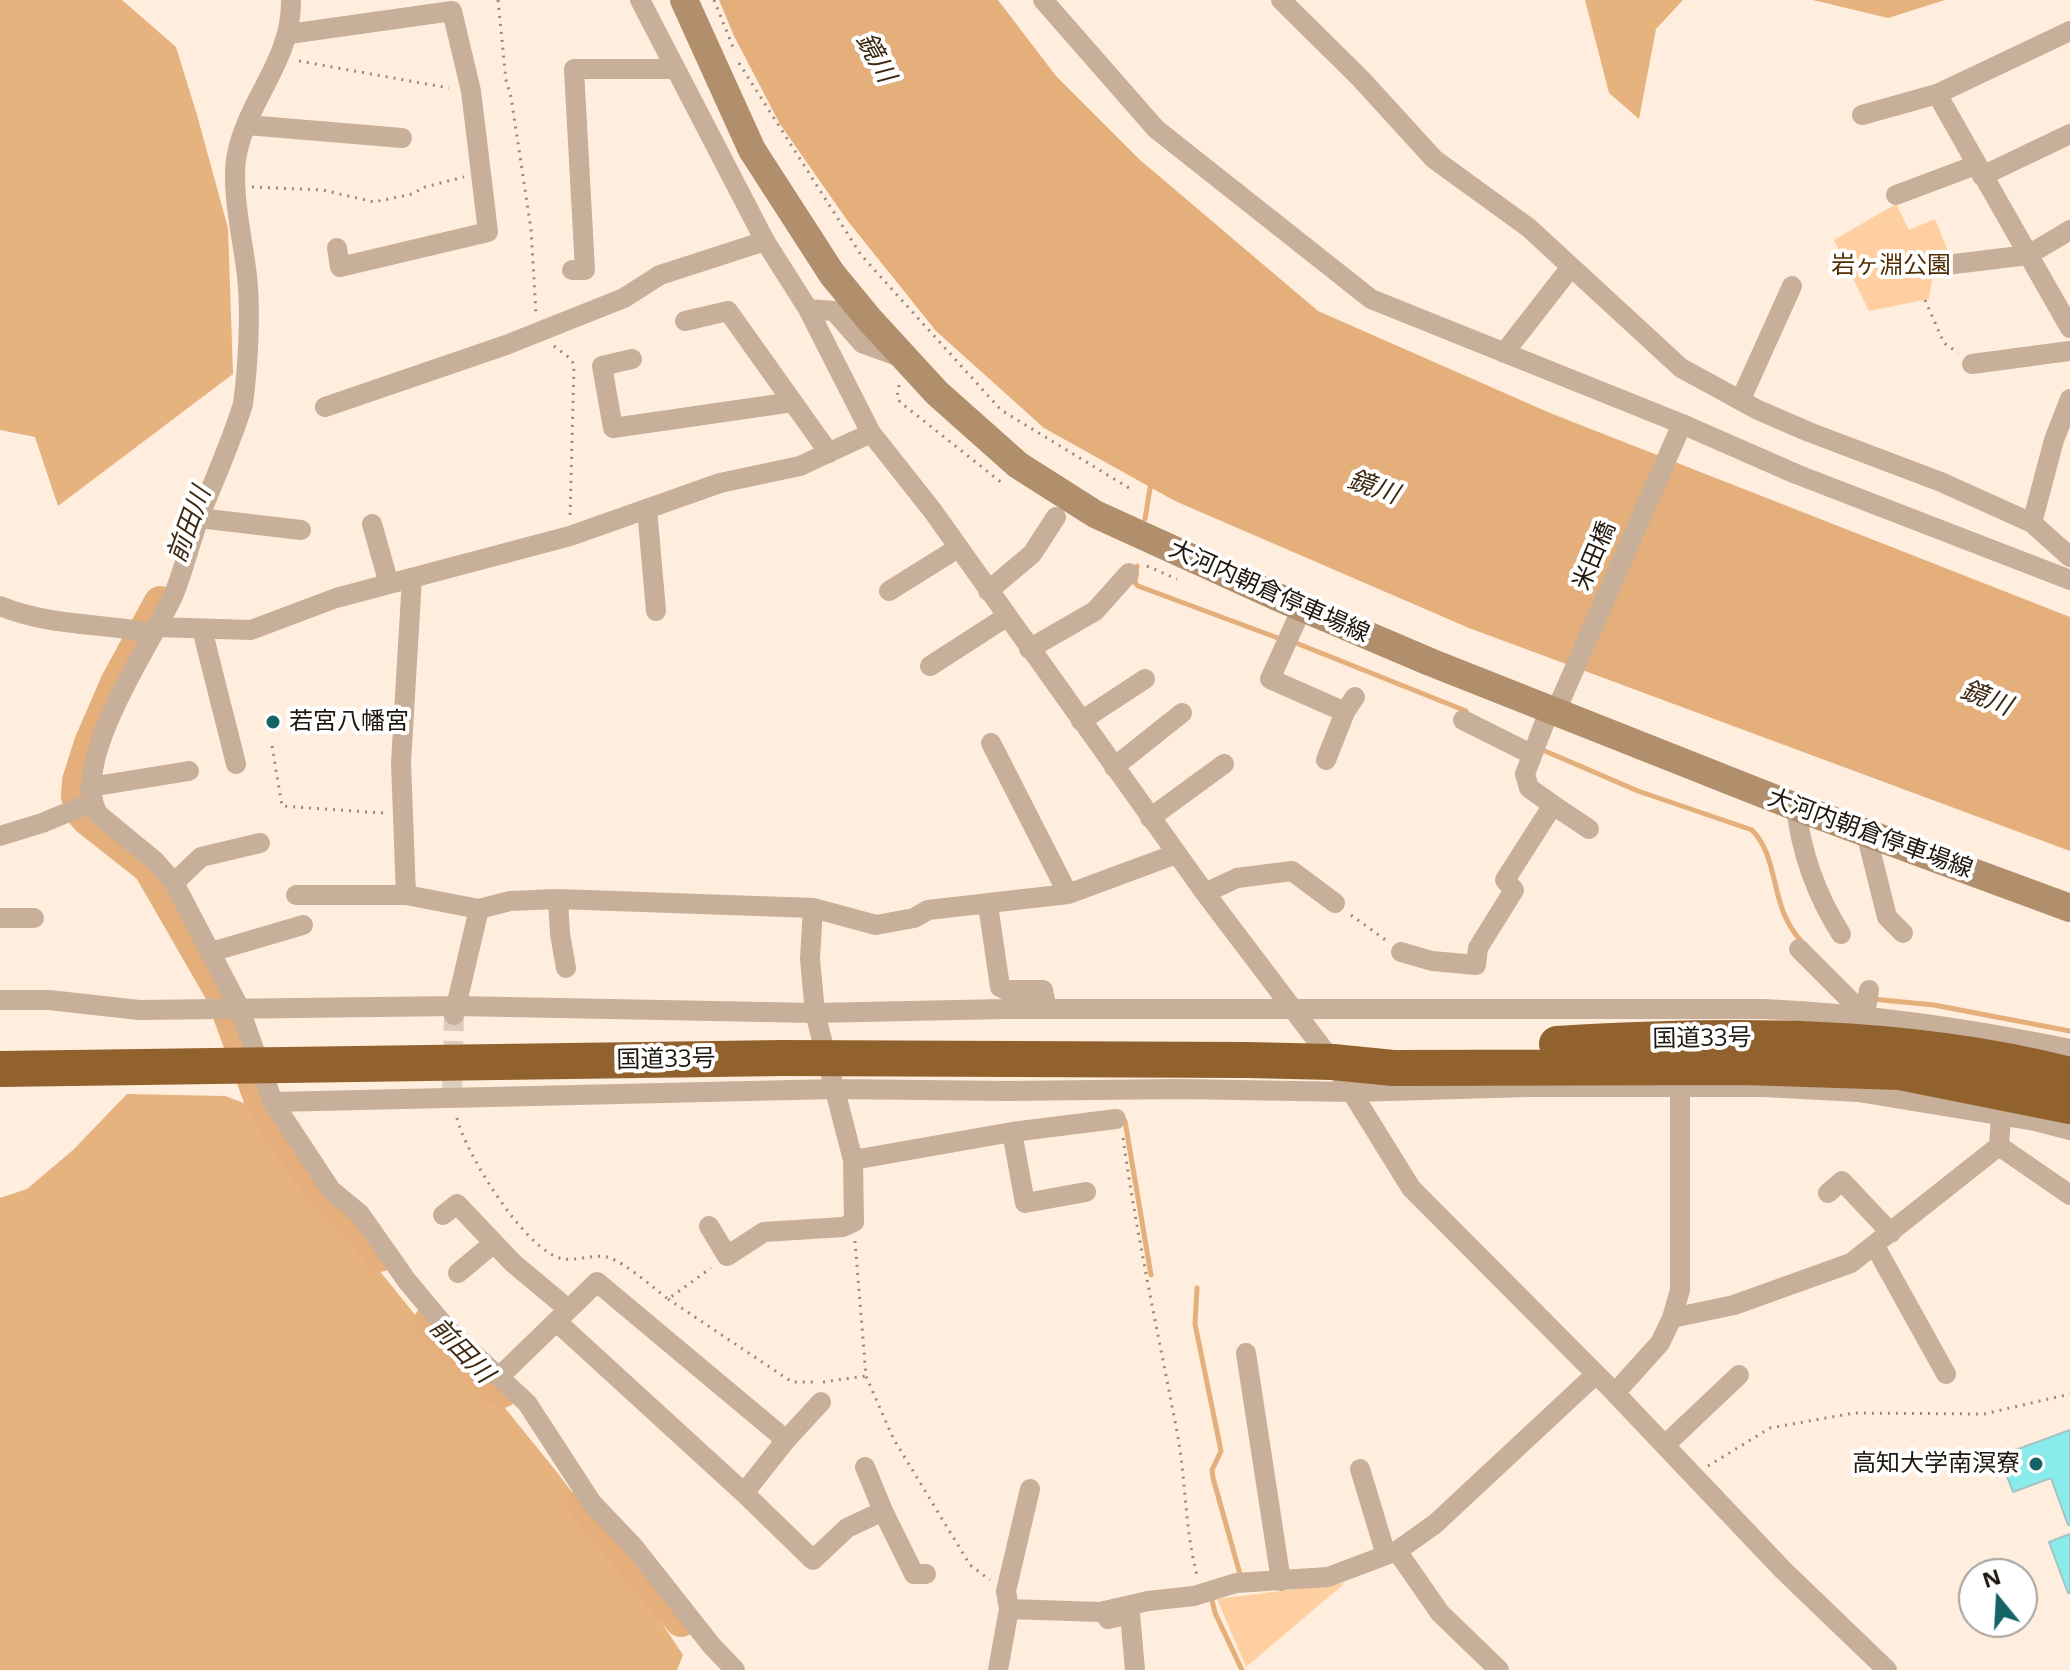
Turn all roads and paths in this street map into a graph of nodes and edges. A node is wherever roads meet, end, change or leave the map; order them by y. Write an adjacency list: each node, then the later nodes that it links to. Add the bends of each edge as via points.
1 (291, 0): 9 (street)
2 (498, 0): 34 (path)
3 (640, 0): 11 (street)
4 (684, 0): 37 (main road, 大河内朝倉停車場線, via 752,150 832,274)
5 (714, 0): 47 (path, via 739,62 861,255 1001,410)
6 (1043, 0): 36 (street, via 1156,129 1371,299)
7 (1281, 0): 27 (street, via 1434,159 1529,228)
8 (2070, 31): 13 (street)
9 (289, 34): 10 (street); 12 (street, via 452,11)
10 (279, 58): 12 (path); 15 (street)
11 (676, 69): 23 (street); 28 (street, via 574,69 585,270)
12 (471, 91): 19 (street)
13 (1937, 94): 14 (street); 18 (street)
14 (1862, 115)
15 (247, 125): 17 (street); 20 (street, via 237,154)
16 (2070, 134): 18 (street)
17 (402, 138)
18 (1979, 170): 21 (street); 25 (street)
19 (481, 173): 20 (path, via 374,202 323,190); 24 (street, via 488,232 340,267)
20 (237, 186): 50 (street, via 247,278 247,378 236,429)
21 (1896, 195)
22 (2070, 230): 25 (street)
23 (765, 241): 31 (street); 34 (street, via 660,275 624,298)
24 (337, 248)
25 (2028, 255): 26 (street); 33 (street)
26 (1938, 266)
27 (1571, 267): 36 (street); 40 (street, via 1681,368)
28 (572, 270)
29 (1792, 286): 40 (street)
30 (1925, 300): 39 (path, via 1944,343)
31 (808, 309): 37 (street, via 834,311 862,343); 45 (street)
32 (685, 321): 42 (street, via 728,311)
33 (2070, 328)
34 (540, 331): 43 (street); 54 (path, via 574,365)
35 (2070, 351): 39 (street)
36 (1504, 353): 44 (street, via 1610,395)
37 (905, 358): 64 (main road, 大河内朝倉停車場線, via 1018,465 1095,514)
38 (632, 359): 42 (street, via 602,366 613,428)
39 (1972, 364)
40 (1741, 399): 51 (street)
41 (2070, 399): 51 (street)
42 (793, 402): 46 (street)
43 (325, 407)
44 (1678, 430): 59 (street); 72 (street, 米田橋)
45 (871, 433): 46 (street); 55 (street)
46 (829, 453): 48 (street)
47 (1129, 488)
48 (647, 509): 54 (street); 65 (street)
49 (1056, 517): 62 (street, via 1032,554)
50 (199, 518): 53 (street); 68 (street, via 183,572)
51 (2032, 523): 56 (street)
52 (372, 524): 60 (street)
53 (301, 530)
54 (570, 536): 58 (street)
55 (958, 548): 61 (street); 62 (street)
56 (2070, 557)
57 (1129, 573): 69 (street, via 1095,611)
58 (412, 578): 60 (street); 87 (street)
59 (2070, 580)
60 (389, 584): 67 (street, via 251,630)
61 (889, 591)
62 (988, 591): 66 (street)
63 (0, 606): 68 (street, via 99,628)
64 (1302, 608): 72 (main road, 大河内朝倉停車場線); 79 (street, via 1270,679 1350,704)
65 (656, 611)
66 (1006, 617): 69 (street); 70 (street)
67 (202, 629): 68 (street); 80 (street)
68 (148, 631): 84 (street, via 100,744)
69 (1029, 649): 75 (street)
70 (930, 666)
71 (1145, 679): 75 (street)
72 (1556, 707): 78 (street, 米田橋); 86 (main road, 大河内朝倉停車場線)
73 (1182, 713): 82 (street)
74 (1463, 720): 78 (street)
75 (1081, 721): 82 (street)
76 (991, 743): 96 (street)
77 (272, 746): 87 (path, via 282,806)
78 (1531, 754): 85 (street, via 1525,774 1529,788)
79 (1326, 760)
80 (236, 764)
81 (1224, 764): 88 (street)
82 (1114, 767): 88 (street)
83 (189, 771): 84 (street)
84 (86, 801): 91 (street); 94 (street)
85 (1553, 805): 89 (street); 112 (street, via 1505,880 1514,890 1478,948 1476,965)
86 (1796, 807): 90 (main road, 大河内朝倉停車場線); 109 (street, via 1800,837 1820,895)
87 (402, 814): 98 (street)
88 (1150, 818): 93 (street)
89 (1589, 829)
90 (1866, 833): 103 (main road, 大河内朝倉停車場線); 108 (street, via 1887,917)
91 (0, 836)
92 (260, 843): 94 (street, via 201,857)
93 (1176, 854): 95 (street); 96 (street)
94 (174, 883): 111 (street)
95 (1205, 893): 100 (street, via 1237,878 1292,871); 118 (street)
96 (1068, 894): 101 (street)
97 (296, 895): 98 (street)
98 (406, 895): 104 (street)
99 (558, 899): 102 (street); 104 (street, via 510,901); 113 (street)
100 (1335, 903): 112 (path)
101 (988, 905): 102 (street, via 928,910 876,925); 117 (street, via 1000,987 1043,990)
102 (813, 908): 120 (street)
103 (2070, 908)
104 (479, 909): 119 (street)
105 (0, 918): 106 (street)
106 (34, 918)
107 (303, 925): 111 (street)
108 (1903, 933)
109 (1841, 934)
110 (1799, 949): 122 (street)
111 (211, 952): 116 (street)
112 (1401, 952)
113 (566, 968)
114 (1869, 990): 122 (street)
115 (0, 1000): 116 (street, via 139,1010)
116 (239, 1007): 119 (street); 130 (street)
117 (1047, 1009): 118 (street); 120 (street)
118 (1293, 1009): 122 (street, via 1764,1009); 123 (street)
119 (455, 1010): 120 (street)
120 (815, 1013): 125 (street)
121 (2070, 1049): 122 (street, via 1974,1030)
122 (1861, 1055): 123 (highway, 国道33号, via 1744,1067 1393,1068); 126 (highway, 国道33号, via 1931,1047); 127 (street, via 1764,1087); 131 (highway, 国道33号, via 1900,1072); 132 (street)
123 (1333, 1062): 125 (highway, 国道33号); 128 (street)
124 (0, 1069): 125 (highway, 国道33号, via 300,1065)
125 (832, 1074): 128 (street, via 1008,1091); 129 (street); 137 (street)
126 (2070, 1075)
127 (1680, 1086): 128 (street); 150 (street, via 1680,1290)
128 (1353, 1092): 152 (street, via 1411,1188)
129 (452, 1095): 130 (street); 148 (path, via 468,1151 505,1209 547,1252 563,1259 616,1261)
130 (273, 1102): 155 (street, via 331,1190 360,1214 448,1330)
131 (2070, 1106)
132 (2001, 1115): 134 (street); 136 (street)
133 (1116, 1119): 135 (street); 171 (path, via 1179,1442 1191,1553)
134 (2070, 1130)
135 (1012, 1132): 137 (street); 139 (street, via 1025,1203)
136 (1999, 1146): 140 (street); 144 (street)
137 (853, 1160): 142 (street)
138 (1841, 1181): 144 (street)
139 (1086, 1192)
140 (2070, 1195)
141 (443, 1215): 145 (street, via 457,1204)
142 (854, 1222): 146 (street, via 764,1232); 156 (path)
143 (709, 1226): 146 (street)
144 (1883, 1239): 150 (street, via 1851,1263 1734,1305); 153 (street)
145 (494, 1243): 147 (street); 149 (street)
146 (727, 1256): 148 (path)
147 (458, 1273)
148 (668, 1299): 156 (path, via 792,1382)
149 (563, 1315): 155 (street); 160 (street, via 597,1282); 166 (street)
150 (1672, 1318): 157 (street, via 1660,1343)
151 (1246, 1353): 170 (street)
152 (1596, 1374): 157 (street); 168 (street, via 1435,1524)
153 (1946, 1374)
154 (1739, 1375): 161 (street)
155 (500, 1376): 173 (street, via 536,1413 592,1503)
156 (866, 1376): 172 (path, via 893,1438 970,1565)
157 (1615, 1393): 161 (street)
158 (2070, 1394): 164 (path, via 1984,1414 1854,1413 1770,1428)
159 (821, 1402): 160 (street)
160 (786, 1440): 166 (street)
161 (1665, 1445): 164 (street)
162 (865, 1467): 167 (street)
163 (1360, 1469): 168 (street)
164 (1693, 1475): 177 (street)
165 (1030, 1489): 172 (street)
166 (744, 1493): 167 (street, via 813,1560 847,1528)
167 (883, 1511): 169 (street, via 914,1574)
168 (1391, 1553): 170 (street, via 1328,1577); 176 (street, via 1440,1613)
169 (926, 1574)
170 (1281, 1581): 171 (street, via 1236,1583)
171 (1202, 1592): 172 (street, via 1100,1612)
172 (1008, 1606): 174 (street); 175 (street, via 1098,1621 1130,1614)
173 (735, 1670)
174 (998, 1670)
175 (1135, 1670)
176 (1499, 1670)
177 (1887, 1670)

